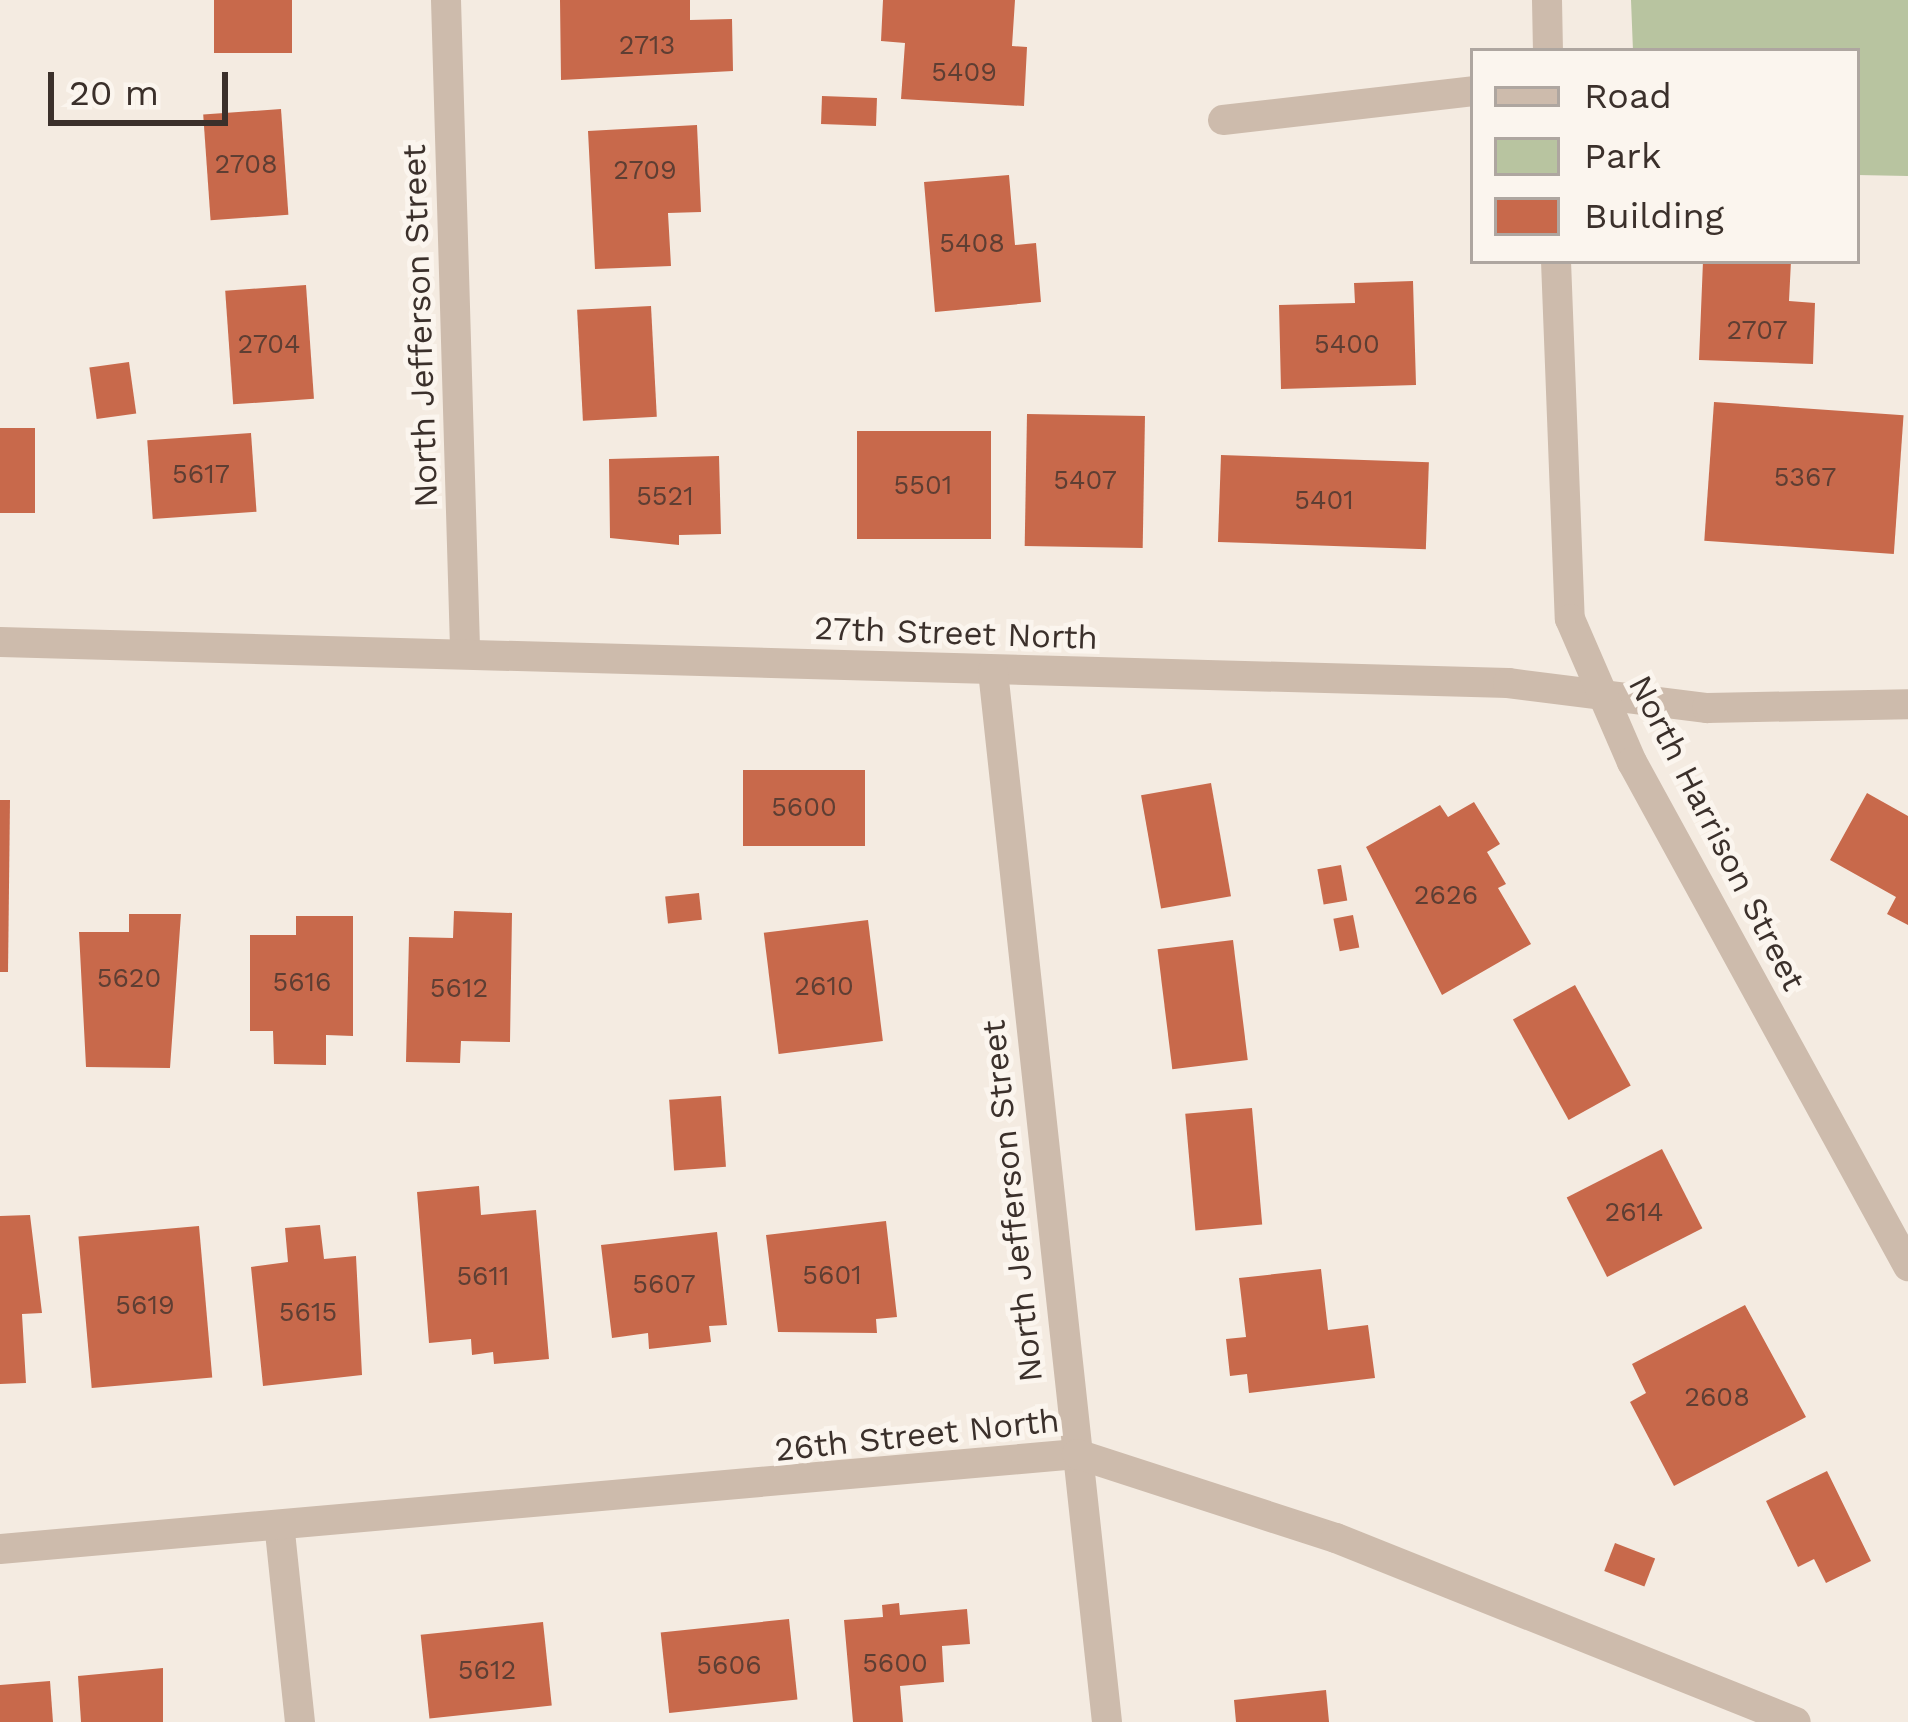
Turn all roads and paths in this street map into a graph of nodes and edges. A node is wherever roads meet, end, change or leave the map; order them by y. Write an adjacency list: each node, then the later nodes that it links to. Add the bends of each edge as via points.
1 (446, 0): 8 (street, North Jefferson Street)
2 (1547, 0): 3 (street)
3 (1548, 48)
4 (1470, 91): 5 (street)
5 (1223, 120)
6 (1556, 264): 10 (street, North Harrison Street, via 1570,619)
7 (0, 642): 8 (street, 27th Street North)
8 (465, 649): 9 (street, 27th Street North)
9 (993, 671): 10 (street, 27th Street North, via 1508,683); 13 (street, North Jefferson Street)
10 (1604, 696): 11 (street, 27th Street North, via 1707,708); 12 (street, North Harrison Street)
11 (1908, 704)
12 (1908, 1266)
13 (1077, 1454): 14 (street, 26th Street North); 17 (street, North Jefferson Street); 18 (street, 26th Street North, via 1336,1538)
14 (280, 1532): 15 (street, 26th Street North); 16 (street)
15 (0, 1549)
16 (300, 1722)
17 (1107, 1722)
18 (1795, 1722)

